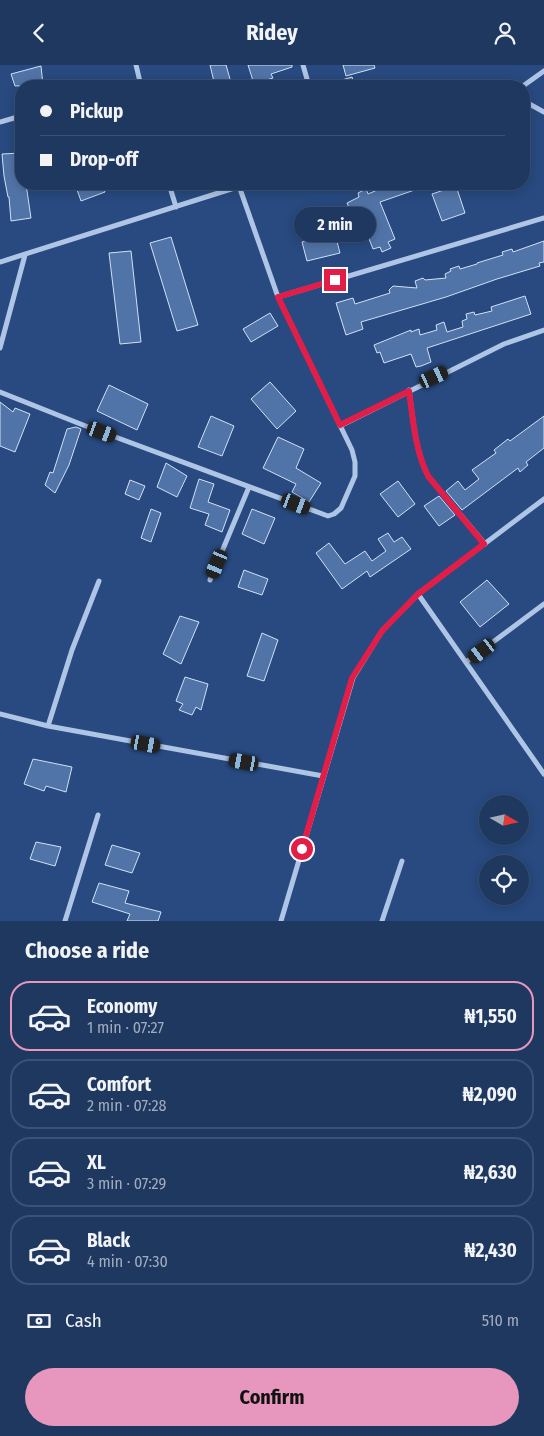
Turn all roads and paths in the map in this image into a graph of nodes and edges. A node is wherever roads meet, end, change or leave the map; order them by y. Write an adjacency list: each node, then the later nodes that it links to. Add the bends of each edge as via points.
1 (136, 65): 4 (street)
2 (303, 65): 5 (street)
3 (544, 71): 6 (street)
4 (140, 80)
5 (307, 80)
6 (530, 81)
7 (530, 104): 8 (street)
8 (544, 112)
9 (15, 117): 10 (street)
10 (0, 121)
11 (171, 190): 14 (street)
12 (227, 190): 14 (street)
13 (240, 190): 18 (street)
14 (176, 207): 16 (street)
15 (544, 218): 18 (street)
16 (25, 255): 17 (street); 20 (street)
17 (0, 262)
18 (278, 297): 23 (street)
19 (544, 330): 21 (street, via 504,344)
20 (0, 348)
21 (409, 391): 23 (street); 26 (street, via 422,464 428,476)
22 (0, 392): 24 (street)
23 (340, 425): 24 (street, via 352,450 355,476 341,508 334,514 328,516)
24 (249, 487): 27 (street)
25 (544, 499): 26 (street)
26 (484, 544): 29 (street)
27 (210, 580)
28 (100, 581): 33 (street, via 72,650)
29 (418, 594): 31 (street); 35 (street, via 382,631 352,678)
30 (544, 604): 31 (street)
31 (466, 663): 34 (street)
32 (0, 714): 33 (street)
33 (48, 726): 35 (street)
34 (544, 773)
35 (323, 776): 39 (street)
36 (98, 815): 38 (street)
37 (402, 861): 40 (street)
38 (65, 921)
39 (281, 921)
40 (382, 921)

